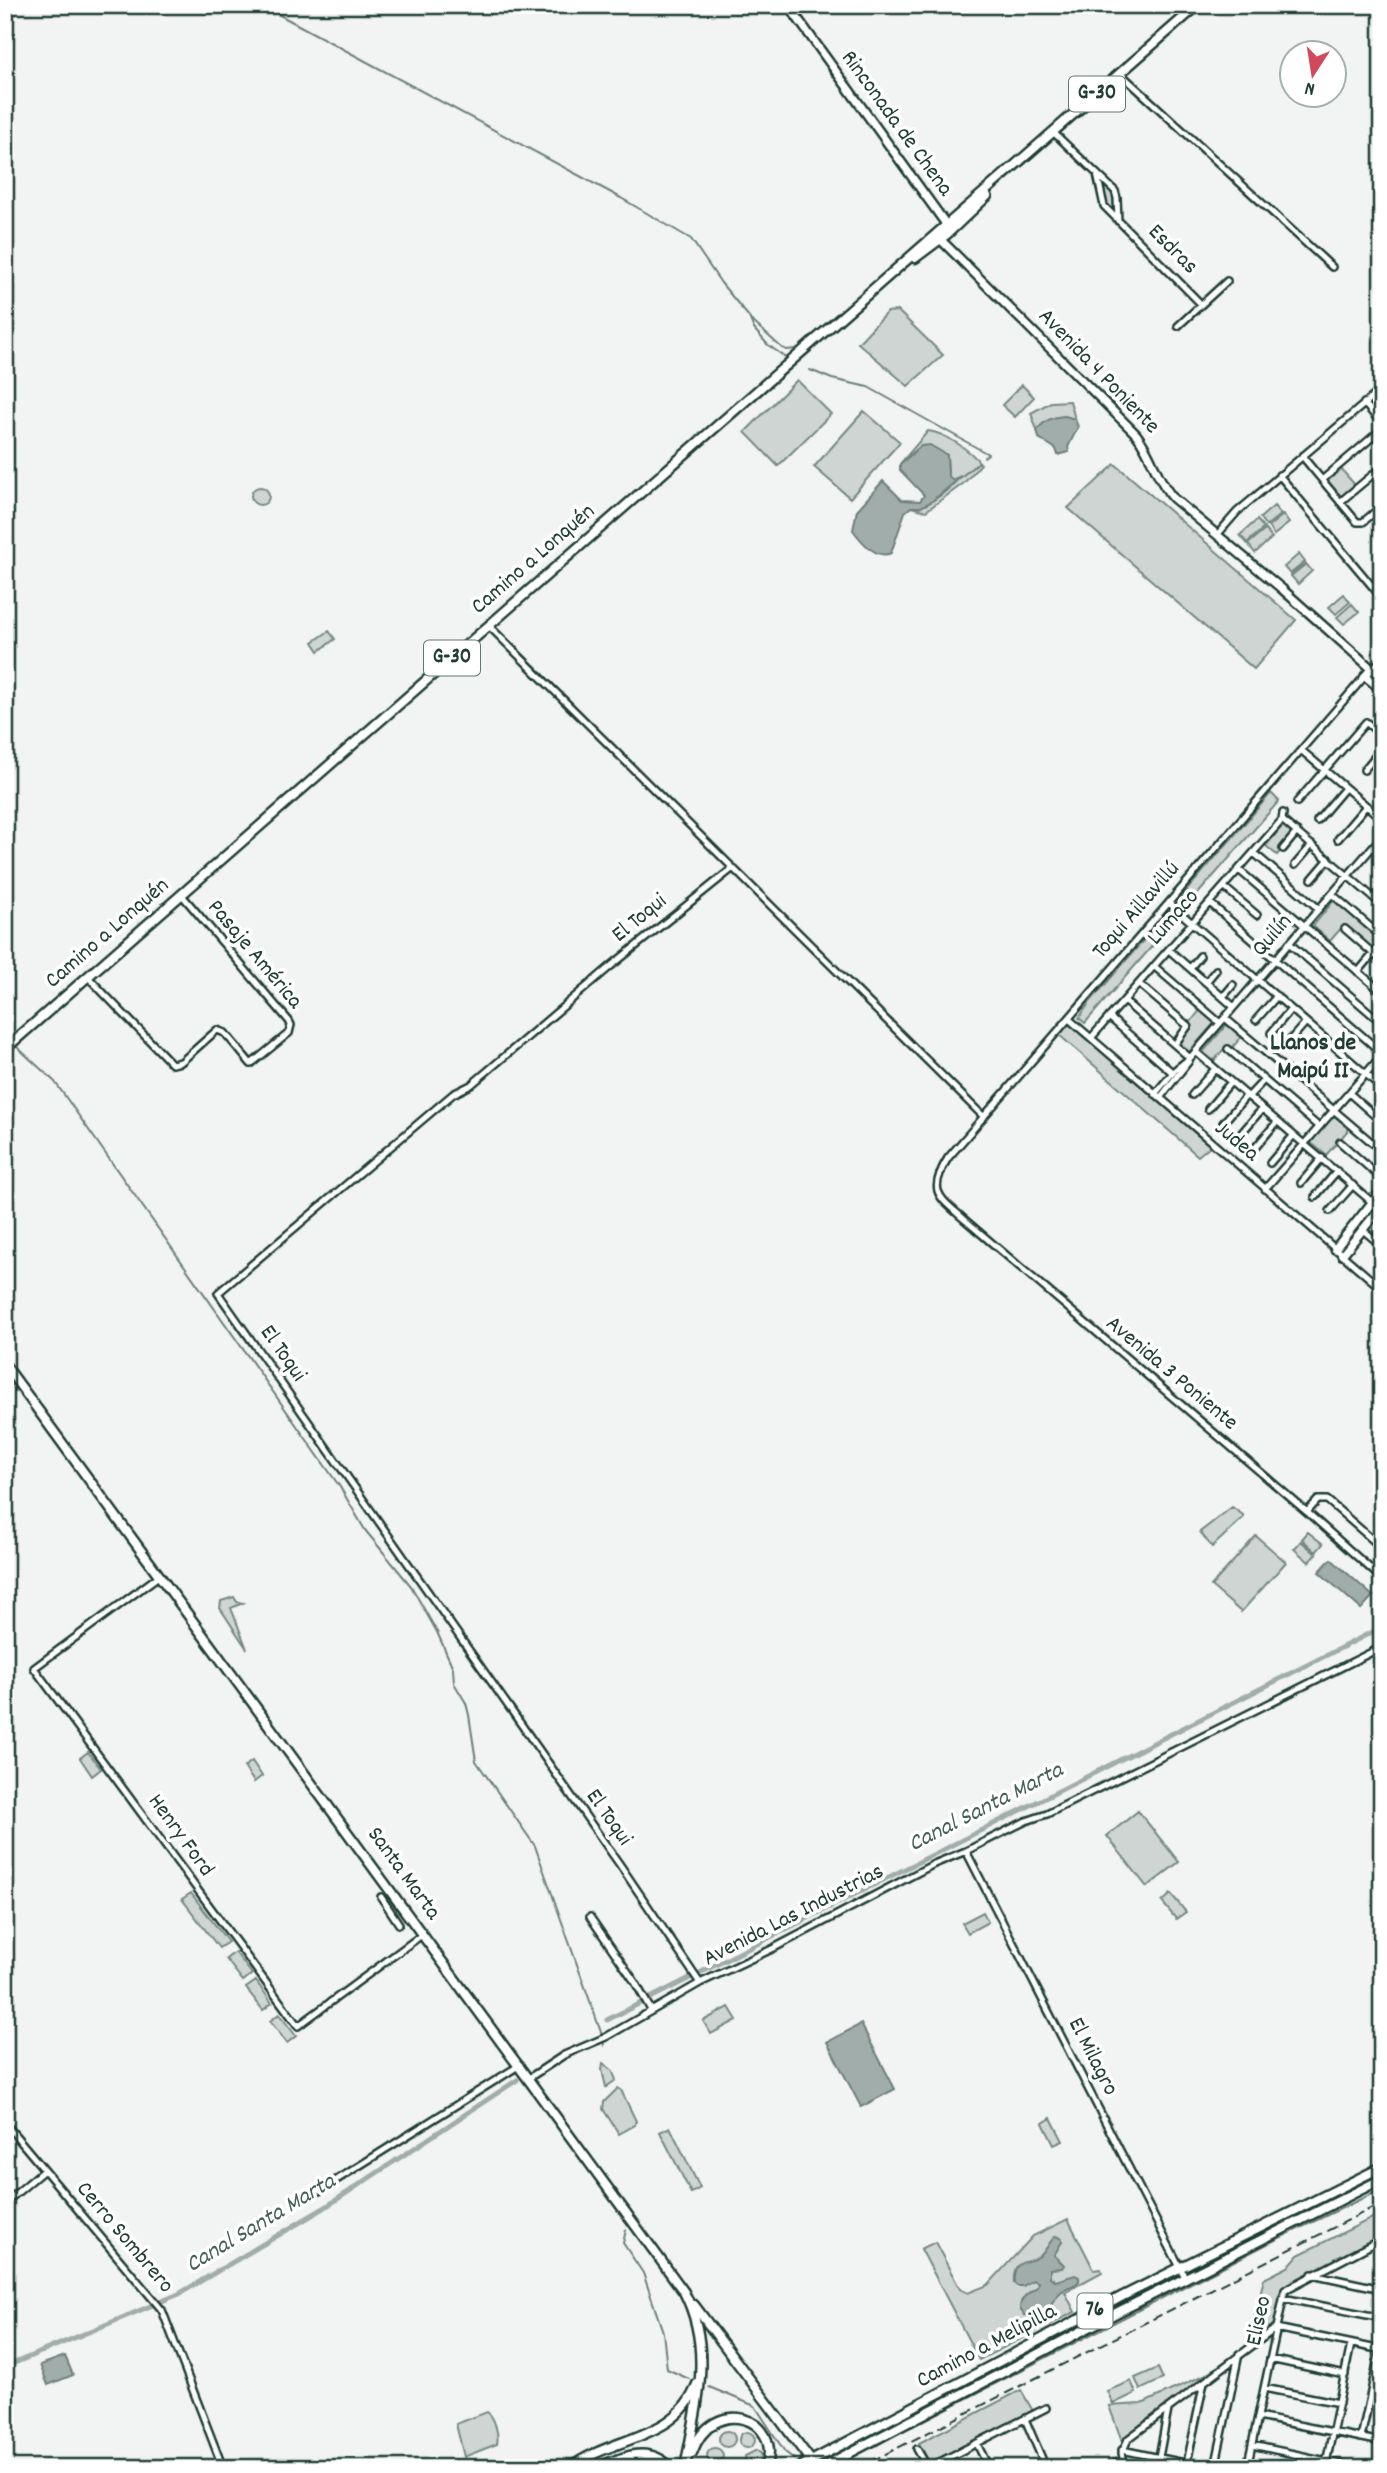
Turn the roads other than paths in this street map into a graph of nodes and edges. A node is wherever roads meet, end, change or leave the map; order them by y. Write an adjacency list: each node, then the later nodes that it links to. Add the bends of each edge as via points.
1 (788, 5): 7 (street, Rinconada de Chena)
2 (1198, 5): 3 (main road, Camino a Lonquén / G-30)
3 (1121, 74): 4 (main road, Camino a Lonquén / G-30); 9 (street)
4 (1053, 132): 5 (street, Esdras); 7 (main road, Camino a Lonquén / G-30)
5 (1097, 174): 6 (street, Esdras, via 1101,202); 6 (street, Esdras, via 1115,191)
6 (1118, 221): 11 (street, Esdras)
7 (948, 228): 8 (main road, Camino a Lonquén / G-30)
8 (938, 237): 22 (street, Avenida 4 Poniente, via 1136,434 1169,494); 24 (main road, Camino a Lonquén / G-30)
9 (1332, 267)
10 (1227, 281): 11 (street, Esdras)
11 (1201, 304): 12 (street, Esdras)
12 (1178, 326)
13 (1382, 389): 14 (street)
14 (1364, 403): 15 (street); 16 (street)
15 (1382, 427): 19 (street)
16 (1302, 456): 18 (street); 19 (street)
17 (1382, 467): 20 (street)
18 (1279, 475): 22 (street); 23 (street)
19 (1322, 480): 20 (street)
20 (1340, 502): 21 (street, via 1360,522)
21 (1382, 506)
22 (1217, 535): 26 (street, Avenida 4 Poniente)
23 (1382, 598)
24 (489, 626): 48 (street); 53 (main road, Camino a Lonquén / G-30)
25 (1382, 660): 26 (street, Toqui Aillavillú)
26 (1371, 669): 27 (street, Toqui Aillavillú); 28 (street, Avenida 4 Poniente)
27 (1365, 676): 29 (street); 32 (street, Toqui Aillavillú)
28 (1382, 678)
29 (1382, 690)
30 (1382, 736): 33 (street, via 1366,722)
31 (1382, 748): 34 (street)
32 (1301, 750): 33 (street); 55 (street, Toqui Aillavillú)
33 (1324, 770): 35 (street); 36 (street)
34 (1364, 770)
35 (1345, 788): 37 (street); 39 (street)
36 (1297, 802)
37 (1366, 806): 38 (street); 42 (street)
38 (1382, 819)
39 (1317, 821)
40 (1297, 832): 43 (street); 44 (street); 45 (street, Lumaco, via 1283,817)
41 (1382, 836): 50 (street, Quilín)
42 (1338, 839)
43 (1312, 845): 46 (street); 47 (street)
44 (1283, 849)
45 (1254, 853): 49 (street, Lumaco); 58 (street)
46 (1329, 859): 50 (street); 51 (street)
47 (1295, 865)
48 (733, 868): 113 (street); 153 (street, El Toqui, via 471,1085 453,1094 218,1293)
49 (1239, 870): 52 (street, Lumaco); 61 (street)
50 (1348, 876): 54 (street, Quilín); 57 (street)
51 (1312, 879)
52 (1224, 887): 56 (street, Lumaco); 59 (street)
53 (181, 894): 74 (main road, Camino a Lonquén / G-30); 74 (street, Pasaje América, via 291,1025 289,1033 251,1065 225,1033 215,1031 175,1064)
54 (1332, 894): 58 (street, Quilín); 63 (street)
55 (1169, 903): 60 (street); 86 (street, Toqui Aillavillú)
56 (1210, 904): 60 (street, Lumaco); 68 (street)
57 (1382, 905)
58 (1319, 909): 61 (street, Quilín)
59 (1257, 915)
60 (1192, 923): 65 (street, Lumaco); 75 (street)
61 (1305, 926): 64 (street, Quilín); 73 (street)
62 (1345, 929): 66 (street)
63 (1382, 937)
64 (1289, 943): 68 (street, Quilín); 90 (street)
65 (1169, 950): 70 (street, Lumaco); 71 (street)
66 (1374, 953): 69 (street); 73 (street)
67 (1200, 956): 71 (street)
68 (1275, 960): 75 (street, Quilín); 98 (street)
69 (1382, 961)
70 (1155, 967): 77 (street, Lumaco); 88 (street)
71 (1190, 968): 76 (street)
72 (1216, 970): 76 (street)
73 (1358, 972): 79 (street)
74 (88, 977): 95 (main road, Camino a Lonquén / G-30)
75 (1258, 980): 80 (street); 83 (street, Quilín)
76 (1206, 982): 81 (street)
77 (1139, 984): 82 (street, Lumaco); 93 (street, via 1188,1026)
78 (1233, 985): 81 (street)
79 (1382, 992)
80 (1276, 996): 84 (street); 87 (street)
81 (1223, 997): 83 (street)
82 (1124, 1001): 85 (street, Lumaco); 93 (street)
83 (1234, 1007): 88 (street, Quilín)
84 (1291, 1009): 89 (street); 91 (street)
85 (1109, 1017): 92 (street, Lumaco); 101 (street)
86 (1069, 1019): 92 (street, Judea); 113 (street, Toqui Aillavillú)
87 (1256, 1020)
88 (1223, 1021): 97 (street, Quilín); 112 (street)
89 (1306, 1022): 94 (street); 102 (street)
90 (1382, 1024)
91 (1271, 1033)
92 (1091, 1038): 108 (street, Judea)
93 (1175, 1044): 99 (street)
94 (1286, 1045)
95 (5, 1049)
96 (1228, 1049): 103 (street)
97 (1196, 1052): 99 (street, Quilín); 100 (street)
98 (1382, 1054): 102 (street)
99 (1190, 1058): 101 (street, Quilín); 108 (street, Quilín)
100 (1215, 1069): 104 (street); 107 (street)
101 (1173, 1073): 108 (street, Quilín)
102 (1366, 1074): 105 (street); 106 (street)
103 (1264, 1080): 109 (street); 117 (street)
104 (1230, 1082): 109 (street); 110 (street)
105 (1382, 1088)
106 (1349, 1093): 112 (street); 115 (street)
107 (1192, 1095)
108 (1157, 1096): 130 (street, Judea)
109 (1247, 1096): 111 (street); 116 (street)
110 (1208, 1109)
111 (1262, 1109): 114 (street); 118 (street)
112 (1334, 1110): 117 (street); 123 (street)
113 (985, 1117): 132 (street, Toqui Aillavillú, via 944,1166 936,1184)
114 (1277, 1122): 119 (street); 122 (street)
115 (1382, 1122)
116 (1223, 1123)
117 (1319, 1128): 121 (street)
118 (1239, 1136)
119 (1293, 1136): 121 (street); 125 (street)
120 (1340, 1142): 127 (street)
121 (1304, 1144): 124 (street); 130 (street)
122 (1254, 1149)
123 (1382, 1151)
124 (1322, 1158): 126 (street); 128 (street)
125 (1270, 1163)
126 (1337, 1171): 129 (street); 133 (street)
127 (1382, 1179)
128 (1301, 1183)
129 (1353, 1185): 134 (street); 136 (street)
130 (1265, 1189): 139 (street, Judea)
131 (1382, 1190): 134 (street)
132 (938, 1195): 143 (street, Avenida 3 Poniente)
133 (1315, 1197)
134 (1372, 1202): 139 (street)
135 (1382, 1207): 137 (street)
136 (1330, 1211)
137 (1363, 1230): 138 (street); 140 (street)
138 (1382, 1246)
139 (1335, 1249): 140 (street, Judea)
140 (1342, 1255): 141 (street, Judea)
141 (1382, 1290)
142 (5, 1365): 145 (main road, Santa Marta)
143 (1307, 1512): 144 (street, via 1318,1500 1327,1500); 146 (street, Avenida 3 Poniente)
144 (1382, 1548)
145 (160, 1575): 152 (main road, Santa Marta); 152 (street, Henry Ford, via 34,1668 298,2026)
146 (1382, 1579)
147 (1382, 1647): 148 (street, Avenida Las Industrias)
148 (966, 1851): 153 (street, Avenida Las Industrias); 168 (street, El Milagro)
149 (381, 1897): 151 (street)
150 (590, 1917): 154 (street)
151 (399, 1924)
152 (423, 1934): 155 (main road, Santa Marta)
153 (699, 1981): 154 (street, Avenida Las Industrias)
154 (651, 2010): 156 (street, Avenida Las Industrias)
155 (520, 2065): 156 (main road, Santa Marta); 161 (street)
156 (529, 2078): 172 (main road, Santa Marta)
157 (5, 2123): 159 (street, Cerro Sombrero)
158 (1379, 2168): 160 (main road); 162 (main road, Camino a Melipilla / 76)
159 (44, 2170): 164 (street); 204 (street, Cerro Sombrero, via 162,2310)
160 (1382, 2179): 163 (main road, Camino a Melipilla / 76)
161 (319, 2191)
162 (1334, 2191): 163 (main road); 165 (main road, Camino a Melipilla / 76)
163 (1339, 2201): 167 (main road, Camino a Melipilla / 76)
164 (5, 2203)
165 (1238, 2239): 167 (main road); 168 (main road, Camino a Melipilla / 76)
166 (1382, 2239): 169 (street, Eliseo)
167 (1244, 2249): 170 (main road, Camino a Melipilla / 76)
168 (1181, 2268): 170 (street, El Milagro); 203 (main road, Camino a Melipilla / 76)
169 (1312, 2274): 171 (street); 173 (street, Eliseo, via 1287,2287)
170 (1186, 2278): 197 (main road, Camino a Melipilla / 76)
171 (1382, 2289)
172 (684, 2292): 180 (main road, Santa Marta, via 699,2328); 203 (main road)
173 (1283, 2298): 174 (street); 175 (street, Eliseo)
174 (1382, 2318)
175 (1276, 2328): 176 (street); 178 (street); 179 (street, Eliseo)
176 (1351, 2344): 177 (street); 181 (street)
177 (1381, 2350): 191 (street)
178 (1239, 2354): 182 (street); 218 (street)
179 (1270, 2359): 181 (street); 183 (street, Eliseo)
180 (701, 2364): 189 (main road, Santa Marta); 205 (main road, via 692,2396 675,2418)
181 (1345, 2375): 184 (street)
182 (1204, 2382): 186 (street); 200 (street)
183 (1264, 2388): 184 (street); 187 (street, Eliseo)
184 (1339, 2403): 190 (street)
185 (1046, 2408): 188 (street)
186 (1168, 2410): 196 (street, via 1130,2438); 199 (street)
187 (1258, 2417): 190 (street); 194 (street, Eliseo)
188 (1025, 2419): 193 (street); 215 (street)
189 (692, 2431): 198 (main road, Santa Marta); 208 (main road, Santa Marta)
190 (1333, 2432): 191 (street); 202 (street)
191 (1361, 2438): 192 (street)
192 (1382, 2442)
193 (977, 2444): 213 (street); 214 (street)
194 (1252, 2445): 202 (street); 219 (street, Eliseo)
195 (917, 2449): 213 (street)
196 (1122, 2450): 199 (street); 201 (street)
197 (853, 2451): 211 (main road, Camino a Melipilla / 76); 212 (main road)
198 (691, 2455): 208 (main road, Santa Marta); 209 (main road, via 706,2428 735,2417 762,2432 769,2451)
199 (1159, 2457): 200 (street)
200 (1187, 2463): 217 (street)
201 (1124, 2464): 216 (street)
202 (1326, 2464): 220 (street)
203 (812, 2465): 210 (main road, Camino a Melipilla / 76)
204 (223, 2468)
205 (570, 2468)
206 (597, 2468): 207 (main road, via 641,2454 657,2457)
207 (671, 2468)
208 (688, 2468)
209 (766, 2468)
210 (798, 2468)
211 (821, 2468)
212 (831, 2468)
213 (928, 2468)
214 (989, 2468)
215 (1046, 2468)
216 (1104, 2468)
217 (1208, 2468)
218 (1215, 2468)
219 (1247, 2468)
220 (1359, 2468)

